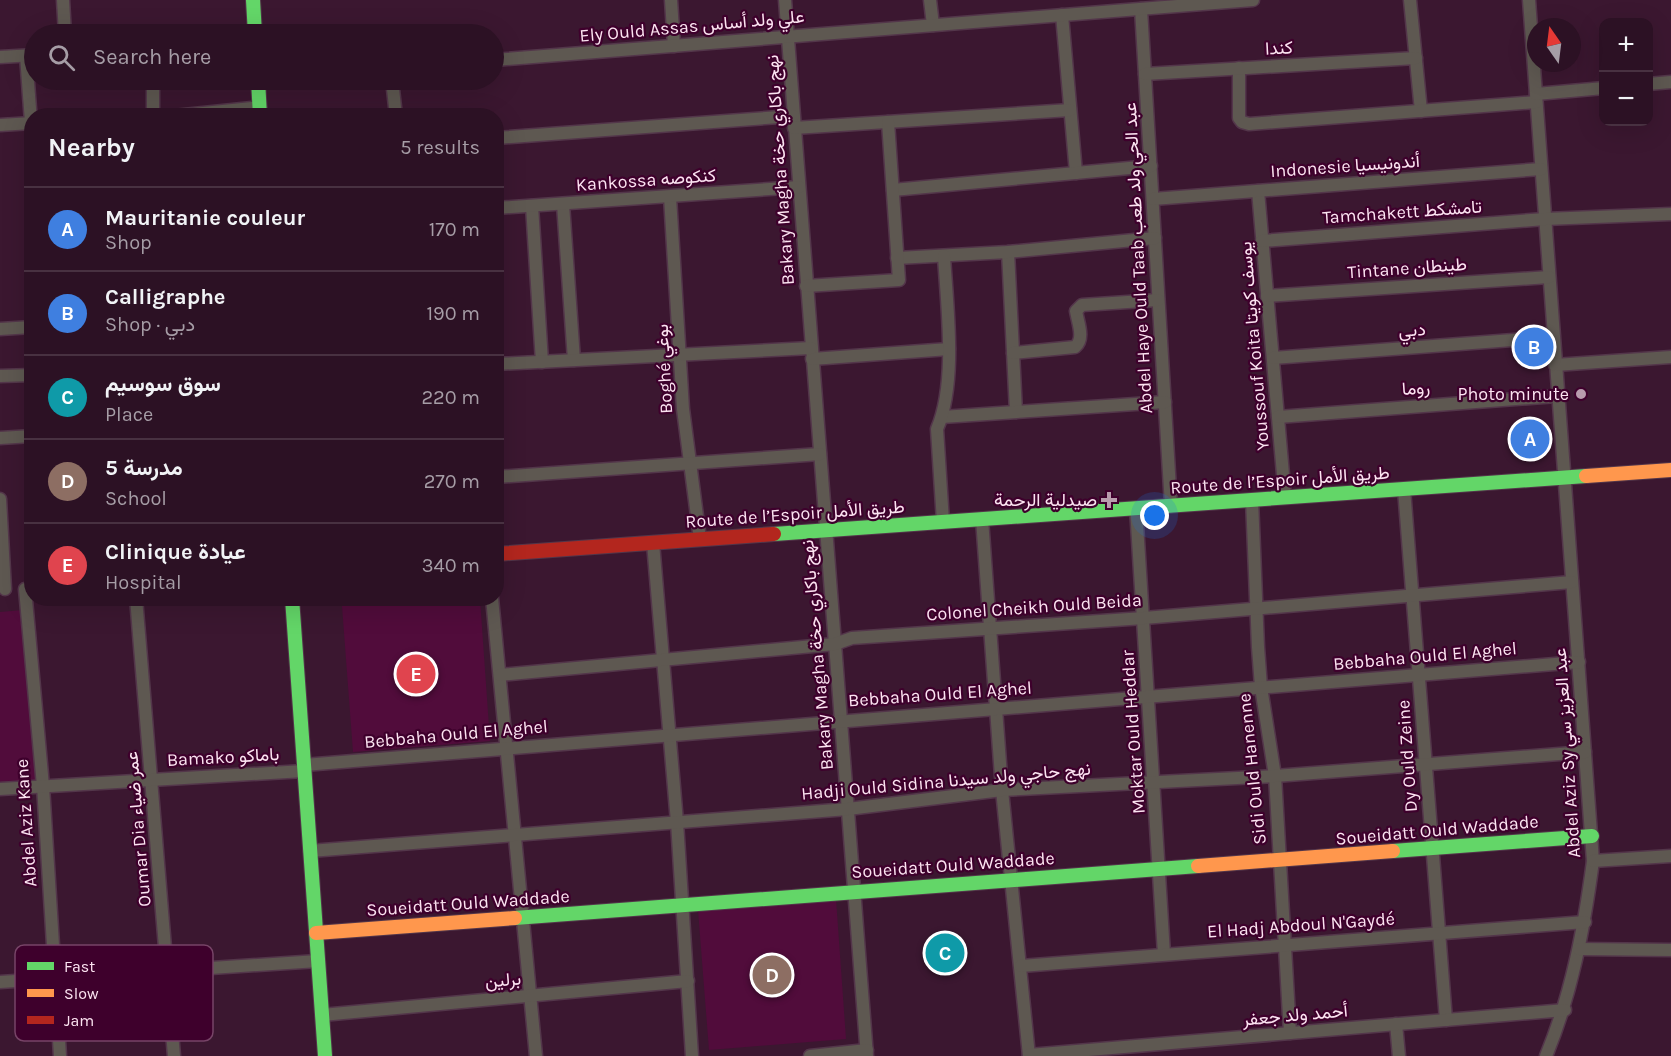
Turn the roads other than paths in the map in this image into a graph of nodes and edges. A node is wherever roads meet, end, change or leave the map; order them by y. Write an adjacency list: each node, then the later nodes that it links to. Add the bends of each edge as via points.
1 (63, 0): 11 (street)
2 (253, 0): 12 (street)
3 (671, 0): 15 (street)
4 (785, 0): 14 (street, Bakary Magha نهج باكاري حخة)
5 (930, 0): 13 (street)
6 (1251, 0): 9 (street, Ely Ould Assas علي ولد أساس)
7 (1410, 0): 18 (street)
8 (1529, 0): 29 (street, Abdel Aziz Sy عبد العزيز سي)
9 (1141, 9): 10 (street, Ely Ould Assas علي ولد أساس); 21 (street, Abdel Haye Ould Taab عبد الحي ولد طعب)
10 (1062, 15): 13 (street, Ely Ould Assas علي ولد أساس); 34 (street)
11 (64, 24)
12 (254, 24)
13 (933, 25): 14 (street, Ely Ould Assas علي ولد أساس)
14 (788, 37): 15 (street, Ely Ould Assas علي ولد أساس); 36 (street, Bakary Magha نهج باكاري حخة)
15 (674, 46): 19 (street, Ely Ould Assas علي ولد أساس)
16 (24, 55): 17 (street)
17 (0, 57)
18 (1416, 58): 20 (street, كندا); 35 (street)
19 (504, 59)
20 (1239, 68): 21 (street, كندا); 35 (street, via 1239,118 1249,124)
21 (1145, 74): 41 (street, Abdel Haye Ould Taab عبد الحي ولد طعب)
22 (1671, 82): 23 (street)
23 (1653, 84)
24 (1599, 89): 29 (street)
25 (30, 90): 30 (street)
26 (153, 90): 31 (street)
27 (259, 90): 32 (street)
28 (393, 90): 33 (street)
29 (1536, 98): 35 (street); 42 (street, Abdel Aziz Sy عبد العزيز سي)
30 (31, 108)
31 (153, 108)
32 (260, 108)
33 (395, 108)
34 (1070, 110): 37 (street); 43 (street)
35 (1421, 111)
36 (794, 122): 37 (street); 40 (street); 44 (street, Bakary Magha نهج باكاري حخة)
37 (888, 122): 45 (street)
38 (0, 125): 39 (street)
39 (24, 127)
40 (504, 138)
41 (1151, 166): 43 (street); 48 (street, Abdel Haye Ould Taab عبد الحي ولد طعب)
42 (1541, 169): 46 (street, Indonesie أندونيسيا); 53 (street, Abdel Aziz Sy عبد العزيز سي)
43 (1076, 173): 45 (street)
44 (799, 187): 47 (street, Kankossa كنكوصه); 60 (street, Bakary Magha نهج باكاري حخة)
45 (893, 190): 58 (street)
46 (1258, 191): 48 (street, Indonesie أندونيسيا); 55 (street, Youssouf Koita يوسف كويتا)
47 (670, 196): 49 (street, Kankossa كنكوصه); 67 (street, Boghé بوغي)
48 (1153, 199): 54 (street, Abdel Haye Ould Taab عبد الحي ولد طعب)
49 (563, 204): 50 (street, Kankossa كنكوصه); 72 (street)
50 (532, 206): 51 (street, Kankossa كنكوصه); 73 (street)
51 (504, 208)
52 (1671, 214): 53 (street, Tamchakett تامشكط)
53 (1545, 219): 55 (street, Tamchakett تامشكط); 59 (street, Abdel Aziz Sy عبد العزيز سي)
54 (1155, 238): 56 (street); 62 (street, Abdel Haye Ould Taab عبد الحي ولد طعب)
55 (1262, 241): 61 (street, Youssouf Koita يوسف كويتا)
56 (1008, 252): 57 (street); 69 (street)
57 (944, 256): 58 (street); 66 (street)
58 (897, 258): 60 (street, via 899,280)
59 (1549, 277): 61 (street, Tintane طينطان); 65 (street, Abdel Aziz Sy عبد العزيز سي)
60 (806, 286): 68 (street, Bakary Magha نهج باكاري حخة)
61 (1267, 296): 71 (street, Youssouf Koita يوسف كويتا)
62 (1158, 300): 69 (street, via 1082,304 1076,311 1079,345); 79 (street, Abdel Haye Ould Taab عبد الحي ولد طعب)
63 (24, 328): 64 (street)
64 (0, 329)
65 (1553, 337): 71 (street, دبي); 75 (street, Abdel Aziz Sy عبد العزيز سي)
66 (949, 349): 68 (street); 81 (street)
67 (681, 353): 68 (street); 72 (street); 86 (street, Boghé بوغي)
68 (812, 353): 85 (street, Bakary Magha نهج باكاري حخة)
69 (1013, 353): 80 (street)
70 (1671, 357): 75 (street)
71 (1273, 358): 82 (street, Youssouf Koita يوسف كويتا)
72 (574, 360): 73 (street)
73 (542, 362): 74 (street)
74 (504, 364)
75 (1555, 365): 78 (street, Abdel Aziz Sy عبد العزيز سي)
76 (24, 375): 77 (street)
77 (0, 376)
78 (1557, 396): 82 (street, روما); 89 (street, Abdel Aziz Sy عبد العزيز سي)
79 (1165, 402): 80 (street); 94 (street, Abdel Haye Ould Taab عبد الحي ولد طعب)
80 (1016, 412): 81 (street)
81 (942, 417): 98 (street, via 937,429)
82 (1278, 417): 91 (street, Youssouf Koita يوسف كويتا)
83 (24, 436): 84 (street)
84 (0, 438)
85 (820, 454): 86 (street); 99 (street, Bakary Magha نهج باكاري حخة)
86 (689, 464): 88 (street); 100 (street, Boghé بوغي)
87 (1671, 470): 89 (street, Route de l’Espoir طريق الأمل)
88 (504, 476)
89 (1563, 477): 90 (street, Route de l’Espoir طريق الأمل); 103 (street, Abdel Aziz Sy عبد العزيز سي)
90 (1404, 489): 91 (street, Route de l’Espoir طريق الأمل); 106 (street, Dy Ould Zeine)
91 (1286, 497): 93 (street, Route de l’Espoir طريق الأمل)
92 (0, 499): 97 (street)
93 (1252, 500): 94 (street, Route de l’Espoir طريق الأمل); 111 (street, Sidi Ould Hanenne)
94 (1171, 506): 95 (street, Route de l’Espoir طريق الأمل)
95 (1136, 508): 96 (street, Route de l’Espoir طريق الأمل); 112 (street, Moktar Ould Heddar)
96 (982, 519): 98 (street, Route de l’Espoir طريق الأمل); 113 (street)
97 (1, 521): 105 (street)
98 (943, 522): 99 (street, Route de l’Espoir طريق الأمل)
99 (826, 530): 100 (street, Route de l’Espoir طريق الأمل); 114 (street, Bakary Magha نهج باكاري حخة)
100 (700, 539): 101 (street, Route de l’Espoir طريق الأمل)
101 (653, 543): 102 (street, Route de l’Espoir طريق الأمل); 115 (street)
102 (504, 553)
103 (1572, 582): 106 (street, Colonel Cheikh Ould Beida); 116 (street, Abdel Aziz Sy عبد العزيز سي)
104 (24, 588): 105 (street)
105 (3, 590)
106 (1412, 596): 111 (street, Colonel Cheikh Ould Beida); 118 (street, Dy Ould Zeine)
107 (29, 606): 131 (street, Abdel Aziz Kane)
108 (137, 606): 129 (street, Oumar Dia عمر ضياء)
109 (293, 606): 127 (street)
110 (493, 606): 117 (street)
111 (1257, 608): 112 (street, Colonel Cheikh Ould Beida); 119 (street, Sidi Ould Hanenne)
112 (1144, 618): 113 (street, Colonel Cheikh Ould Beida); 120 (street, Moktar Ould Heddar)
113 (989, 628): 114 (street, Colonel Cheikh Ould Beida, via 852,638); 121 (street)
114 (835, 644): 115 (street, Colonel Cheikh Ould Beida); 122 (street, Bakary Magha نهج باكاري حخة)
115 (663, 660): 117 (street, Colonel Cheikh Ould Beida); 123 (street)
116 (1579, 662): 118 (street, Bebbaha Ould El Aghel); 125 (street, Abdel Aziz Sy عبد العزيز سي)
117 (500, 675): 124 (street)
118 (1418, 675): 119 (street, Bebbaha Ould El Aghel); 126 (street, Dy Ould Zeine)
119 (1261, 687): 120 (street, Bebbaha Ould El Aghel); 128 (street, Sidi Ould Hanenne)
120 (1148, 696): 121 (street, Bebbaha Ould El Aghel); 130 (street, Moktar Ould Heddar)
121 (996, 708): 122 (street, Bebbaha Ould El Aghel); 133 (street)
122 (841, 720): 123 (street, Bebbaha Ould El Aghel); 134 (street, Bakary Magha نهج باكاري حخة)
123 (669, 734): 124 (street, Bebbaha Ould El Aghel); 135 (street)
124 (507, 748): 127 (street, Bebbaha Ould El Aghel); 136 (street)
125 (1585, 752): 126 (street, Hadji Ould Sidina نهج حاجي ولد سيدنا); 137 (street, Abdel Aziz Sy عبد العزيز سي)
126 (1425, 764): 128 (street, Hadji Ould Sidina نهج حاجي ولد سيدنا); 138 (street, Dy Ould Zeine)
127 (304, 768): 129 (street, Bamako باماكو); 139 (street)
128 (1275, 776): 130 (street, Hadji Ould Sidina نهج حاجي ولد سيدنا); 141 (street, Sidi Ould Hanenne)
129 (151, 779): 131 (street, Bamako باماكو); 153 (street, Oumar Dia عمر ضياء)
130 (1155, 782): 133 (street, Hadji Ould Sidina نهج حاجي ولد سيدنا); 143 (street, Moktar Ould Heddar)
131 (43, 786): 132 (street, Bamako باماكو); 152 (street, Abdel Aziz Kane)
132 (0, 789)
133 (1002, 790): 134 (street, Hadji Ould Sidina نهج حاجي ولد سيدنا); 144 (street)
134 (848, 809): 135 (street, Hadji Ould Sidina نهج حاجي ولد سيدنا); 145 (street, Bakary Magha نهج باكاري حخة)
135 (677, 822): 136 (street, Hadji Ould Sidina نهج حاجي ولد سيدنا); 146 (street)
136 (516, 835): 139 (street, Hadji Ould Sidina نهج حاجي ولد سيدنا); 147 (street)
137 (1592, 836): 138 (street, Soueidatt Ould Waddade); 142 (street, Abdel Aziz Sy عبد العزيز سي)
138 (1432, 849): 141 (street, Soueidatt Ould Waddade); 150 (street, Dy Ould Zeine)
139 (310, 851): 149 (street)
140 (1671, 856): 142 (street)
141 (1280, 861): 143 (street, Soueidatt Ould Waddade); 151 (street, Sidi Ould Hanenne)
142 (1593, 861): 148 (street, Abdel Aziz Sy عبد العزيز سي)
143 (1159, 869): 144 (street, Soueidatt Ould Waddade); 156 (street, Moktar Ould Heddar)
144 (1012, 878): 145 (street, Soueidatt Ould Waddade); 158 (street)
145 (854, 890): 146 (street, Soueidatt Ould Waddade); 172 (street, Bakary Magha نهج باكاري حخة)
146 (682, 904): 147 (street, Soueidatt Ould Waddade); 161 (street)
147 (524, 916): 149 (street, Soueidatt Ould Waddade); 163 (street)
148 (1585, 922): 150 (street, El Hadj Abdoul N'Gaydé); 154 (street, Abdel Aziz Sy عبد العزيز سي)
149 (316, 933): 157 (street)
150 (1439, 933): 151 (street, El Hadj Abdoul N'Gaydé); 166 (street, Dy Ould Zeine)
151 (1285, 944): 156 (street, El Hadj Abdoul N'Gaydé); 168 (street, Sidi Ould Hanenne)
152 (51, 945)
153 (166, 945)
154 (1579, 949): 155 (street); 164 (street, Abdel Aziz Sy عبد العزيز سي)
155 (1671, 950)
156 (1164, 954): 158 (street, El Hadj Abdoul N'Gaydé)
157 (318, 961): 159 (street); 165 (street)
158 (1021, 966): 173 (street)
159 (213, 968)
160 (15, 981): 162 (street)
161 (688, 981): 163 (street, برلين); 178 (street)
162 (0, 982)
163 (532, 996): 165 (street, برلين); 177 (street)
164 (1565, 1010): 166 (street, أحمد ولد جعفر); 181 (street, Abdel Aziz Sy عبد العزيز سي)
165 (322, 1015): 176 (street)
166 (1446, 1020): 167 (street, أحمد ولد جعفر)
167 (1396, 1024): 168 (street, أحمد ولد جعفر); 180 (street)
168 (1290, 1033): 171 (street, أحمد ولد جعفر)
169 (59, 1041): 174 (street, Abdel Aziz Kane)
170 (173, 1041): 175 (street, Oumar Dia عمر ضياء)
171 (1122, 1052): 173 (street, أحمد ولد جعفر)
172 (867, 1053): 179 (street)
173 (1029, 1055)
174 (60, 1056)
175 (174, 1056)
176 (325, 1056)
177 (536, 1056)
178 (692, 1056)
179 (810, 1056)
180 (1399, 1056)
181 (1546, 1056)

